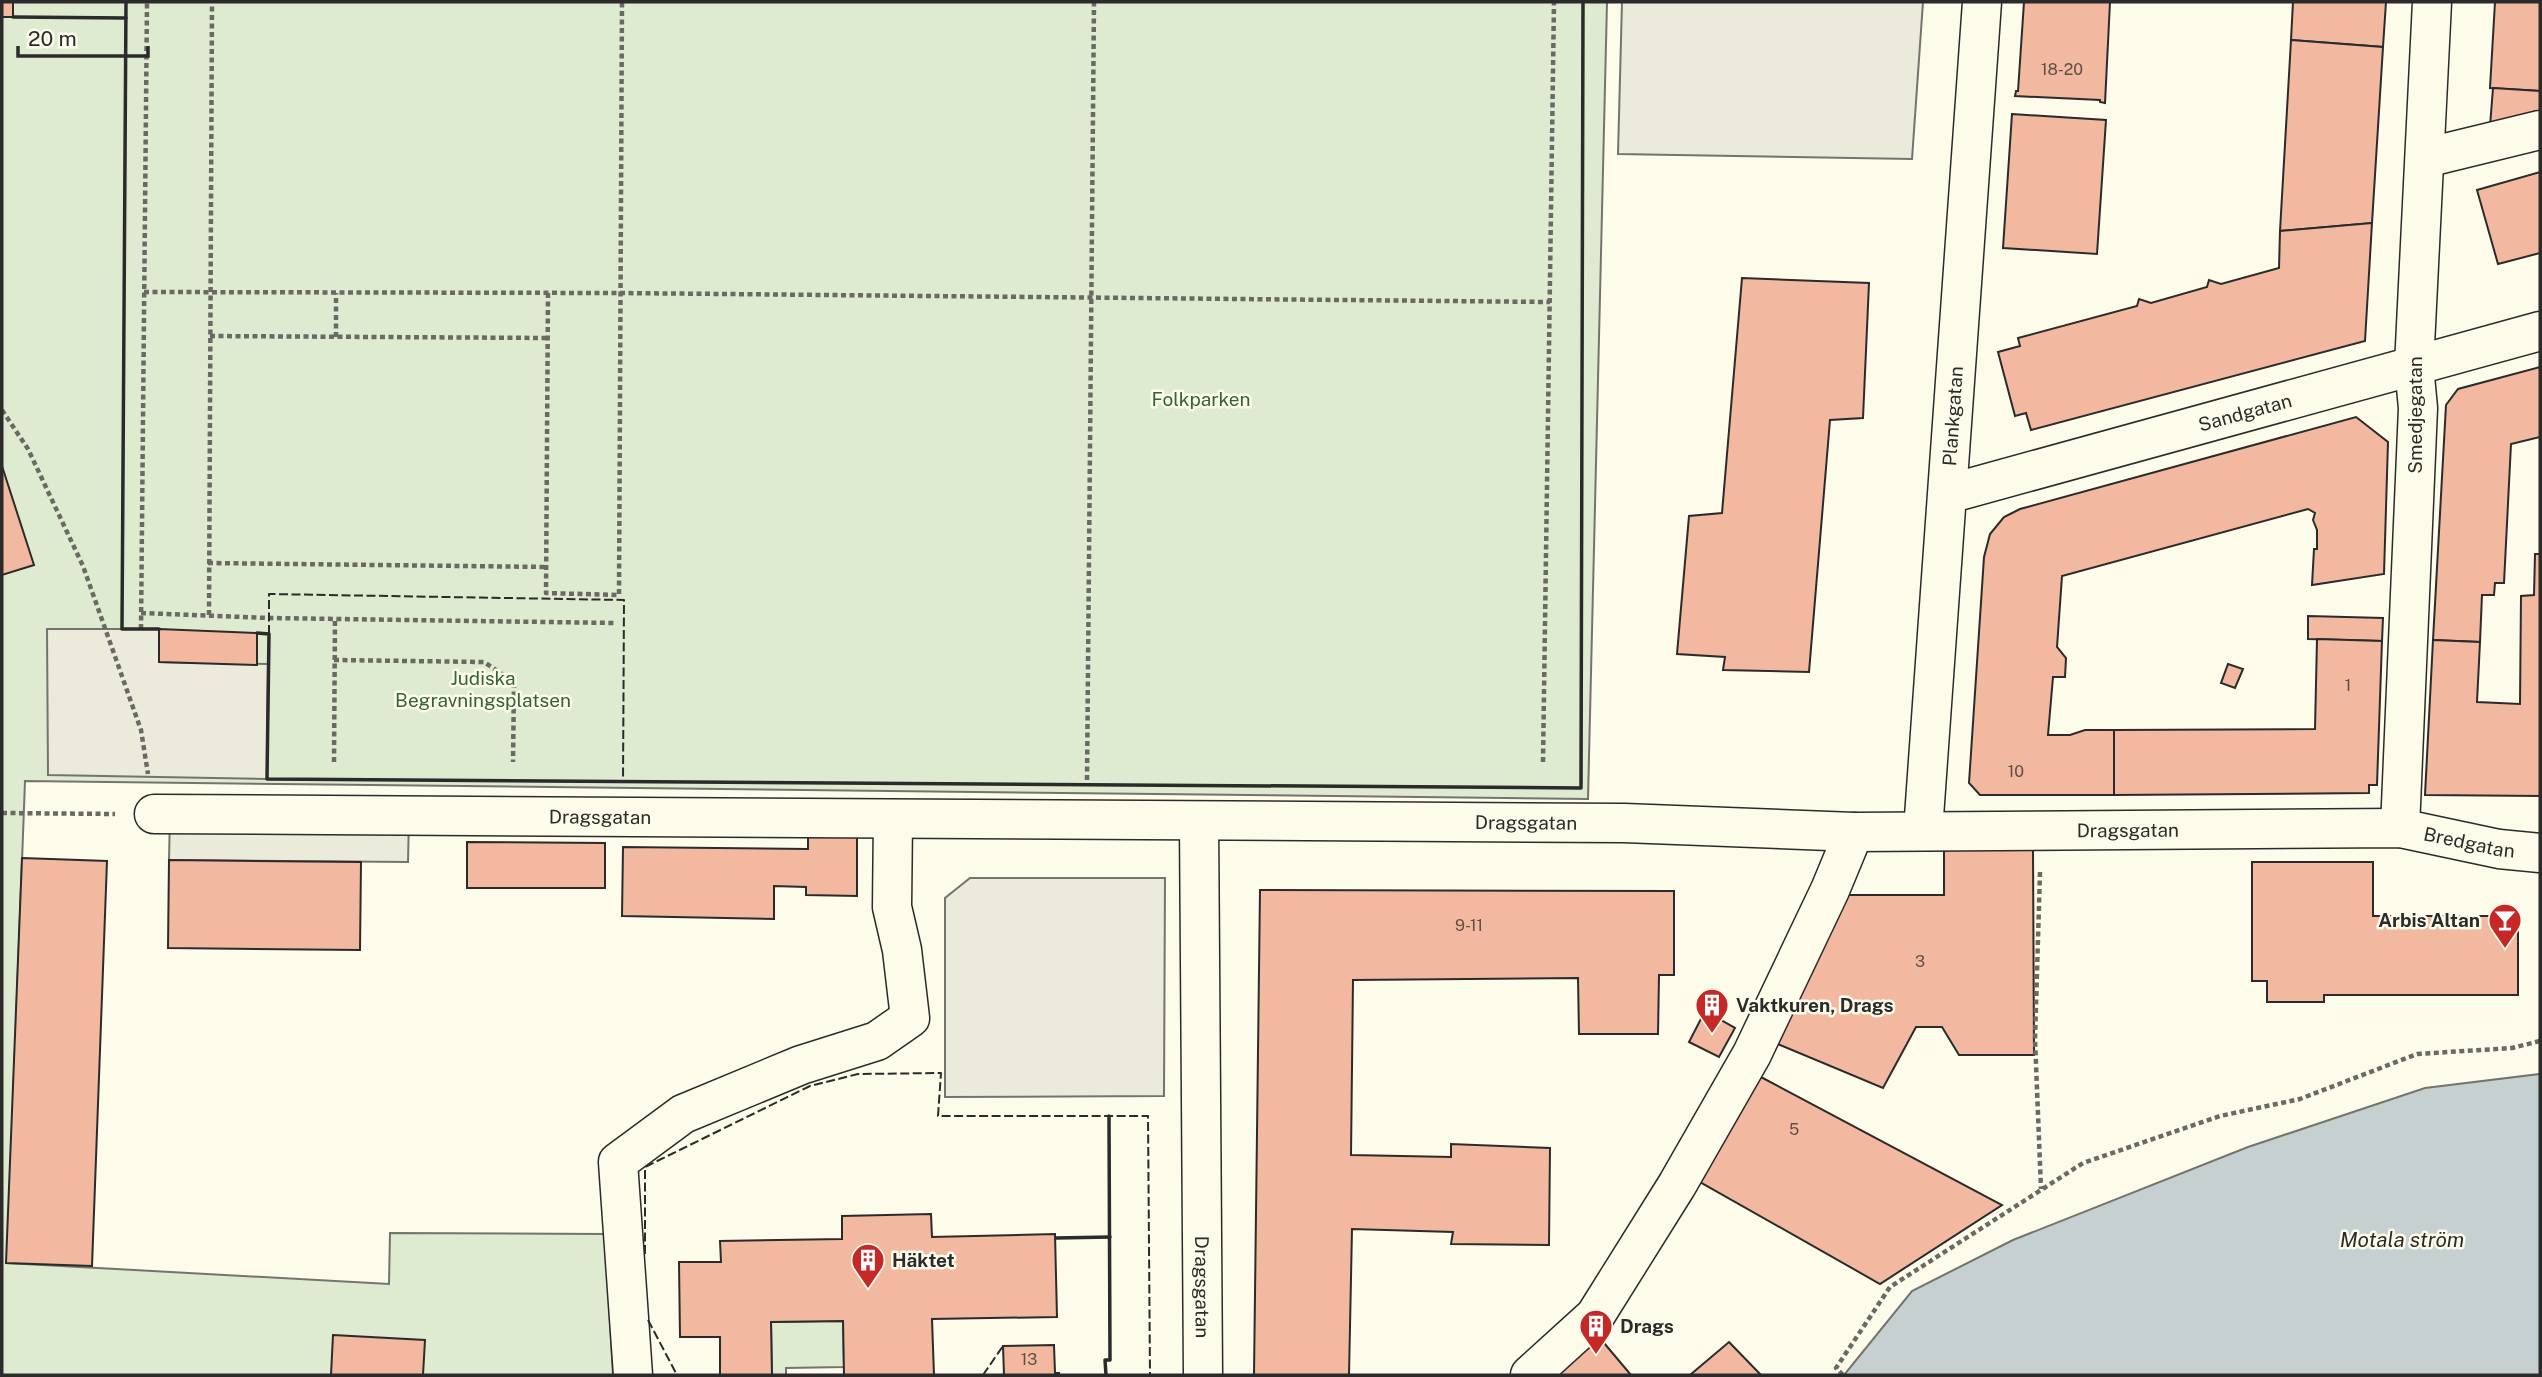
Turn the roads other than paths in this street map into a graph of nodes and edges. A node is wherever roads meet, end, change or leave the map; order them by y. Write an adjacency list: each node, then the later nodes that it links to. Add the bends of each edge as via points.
1 (1982, 2): 7 (street, Plankgatan)
2 (2432, 2): 4 (street, Smedjegatan)
3 (2540, 130): 4 (street)
4 (2425, 158): 6 (street, Smedjegatan)
5 (2540, 331): 6 (street, Sandgatan)
6 (2414, 366): 7 (street, Sandgatan); 11 (street, Smedjegatan, via 2418,408)
7 (1948, 494): 12 (street, Plankgatan)
8 (154, 814): 9 (street, Dragsgatan)
9 (893, 818): 10 (street, Dragsgatan); 15 (street, via 891,907 902,950 909,1018 877,1041 801,1065 683,1114 618,1163)
10 (1199, 821): 13 (street, Dragsgatan, via 1625,823); 16 (street, Dragsgatan)
11 (2400, 828): 12 (street, Dragsgatan); 14 (street, Bredgatan)
12 (1923, 831): 13 (street, Dragsgatan)
13 (1854, 832): 17 (street, via 1752,1054 1678,1185 1595,1317)
14 (2540, 853)
15 (633, 1375)
16 (1203, 1375)
17 (1530, 1375)

